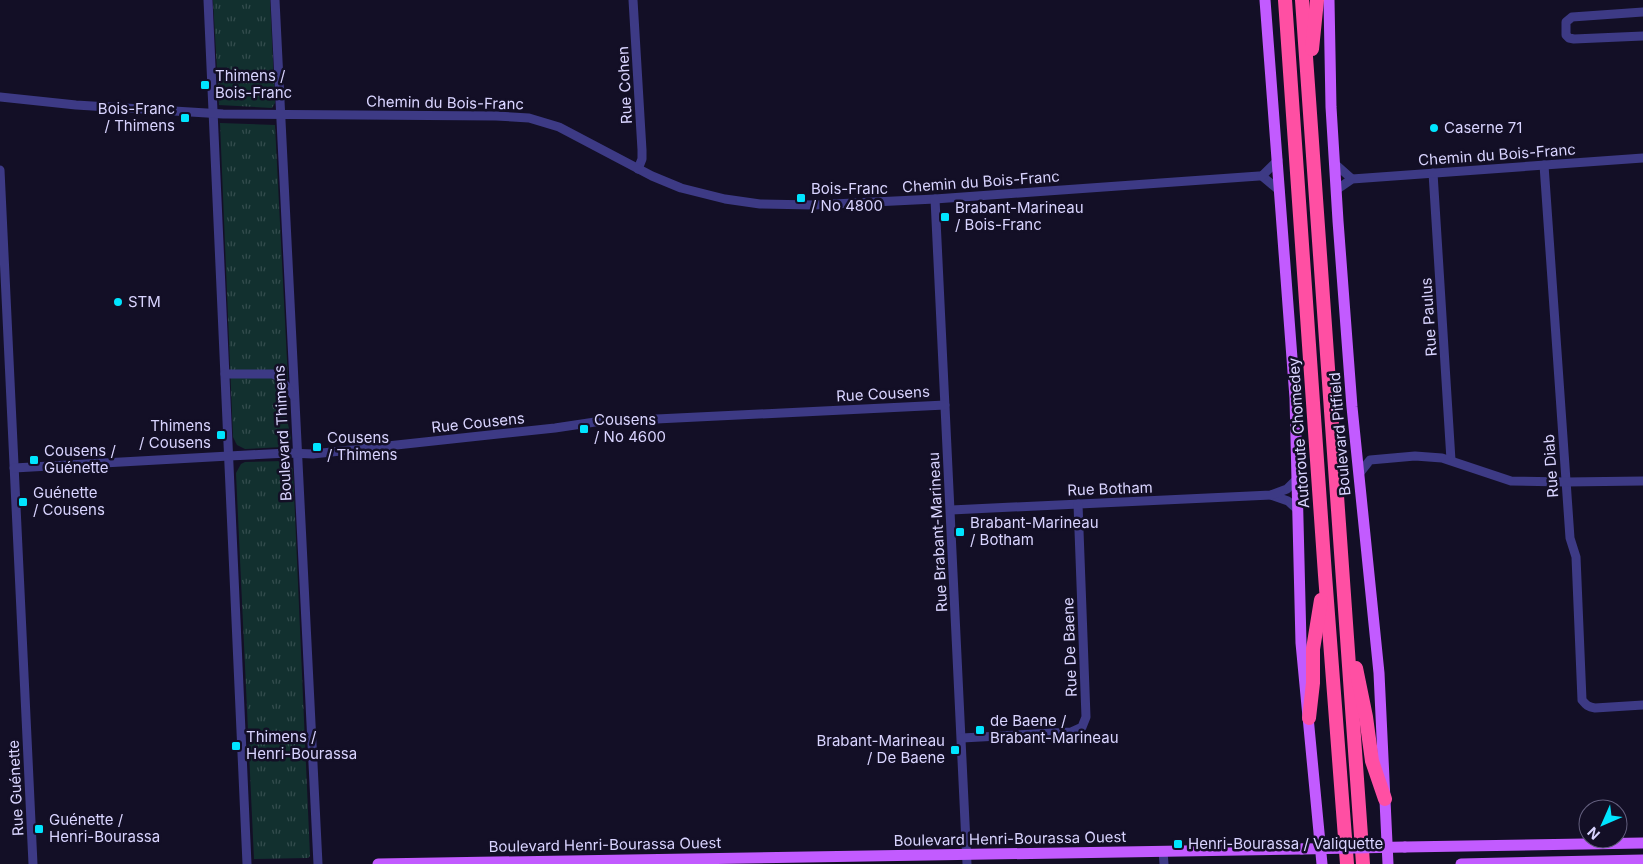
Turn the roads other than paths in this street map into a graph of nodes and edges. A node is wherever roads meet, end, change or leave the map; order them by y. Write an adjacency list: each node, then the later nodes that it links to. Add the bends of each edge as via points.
1 (208, 0): 13 (street)
2 (275, 0): 14 (street, Boulevard Thimens)
3 (633, 0): 19 (street, Rue Cohen, via 642,150)
4 (1265, 0): 16 (main road)
5 (1285, 0): 44 (highway, Autoroute Chomedey)
6 (1302, 0): 11 (highway)
7 (1317, 0): 11 (highway)
8 (1329, 0): 17 (main road, Boulevard Pitfield)
9 (1643, 12): 10 (street, via 1572,17 1566,22 1569,38)
10 (1643, 36)
11 (1309, 90): 45 (highway)
12 (0, 97): 13 (street, Chemin du Bois-Franc)
13 (213, 114): 14 (street, Chemin du Bois-Franc); 27 (street)
14 (281, 115): 19 (street, Chemin du Bois-Franc, via 529,118 565,129); 28 (street, Boulevard Thimens)
15 (1643, 158): 18 (street, Chemin du Bois-Franc)
16 (1278, 160): 22 (street); 24 (main road)
17 (1334, 162): 23 (street); 25 (main road, Boulevard Pitfield)
18 (1544, 165): 21 (street, Chemin du Bois-Franc); 39 (street, Rue Diab)
19 (638, 169): 26 (street, Chemin du Bois-Franc, via 692,191 753,203 813,205)
20 (0, 170): 35 (street, Rue Guénette)
21 (1433, 173): 23 (street, Chemin du Bois-Franc); 34 (street, Rue Paulus)
22 (1262, 176): 24 (street); 26 (street, Chemin du Bois-Franc)
23 (1352, 178): 25 (street)
24 (1280, 190): 37 (main road)
25 (1336, 190): 30 (main road, Boulevard Pitfield)
26 (935, 199): 29 (street, Rue Brabant-Marineau)
27 (225, 374): 28 (street, via 273,374); 32 (street)
28 (294, 396): 31 (street, Boulevard Thimens)
29 (945, 405): 31 (street, Rue Cousens, via 595,422); 42 (street, Rue Brabant-Marineau)
30 (1356, 448): 33 (street); 36 (main road, Boulevard Pitfield)
31 (298, 454): 32 (street, Rue Cousens); 56 (street, Boulevard Thimens)
32 (229, 456): 35 (street, Rue Cousens); 55 (street)
33 (1370, 460): 34 (street, via 1415,456); 36 (street)
34 (1451, 460): 39 (street, via 1511,481)
35 (14, 468): 54 (street, Rue Guénette)
36 (1359, 474): 49 (main road, Boulevard Pitfield, via 1379,673)
37 (1298, 478): 40 (street, Rue Botham, via 1287,489); 43 (main road)
38 (1643, 481): 39 (street)
39 (1566, 482): 46 (street, Rue Diab, via 1570,538 1576,557 1582,700 1590,708)
40 (1271, 495): 41 (street, Rue Botham); 43 (street, Rue Botham, via 1288,501)
41 (1078, 504): 42 (street, Rue Botham); 48 (street, Rue De Baene, via 1086,717 1082,727 1071,732)
42 (951, 510): 48 (street, Rue Brabant-Marineau)
43 (1298, 510): 47 (main road, via 1301,633)
44 (1325, 575): 47 (highway, via 1313,649); 60 (highway, Autoroute Chomedey)
45 (1345, 616): 49 (highway, via 1372,761); 61 (highway)
46 (1643, 706)
47 (1309, 718): 59 (main road)
48 (962, 738): 52 (street, Rue Brabant-Marineau)
49 (1385, 799): 62 (main road, Boulevard Pitfield)
50 (1643, 842): 51 (main road, Boulevard Henri-Bourassa Ouest, bridge)
51 (1163, 852): 52 (main road, Boulevard Henri-Bourassa Ouest); 58 (street)
52 (967, 860): 57 (main road, Boulevard Henri-Bourassa Ouest)
53 (1643, 860): 63 (main road)
54 (34, 864)
55 (248, 864)
56 (318, 864)
57 (378, 864)
58 (1164, 864)
59 (1322, 864)
60 (1347, 864)
61 (1362, 864)
62 (1388, 864)
63 (1461, 864)

